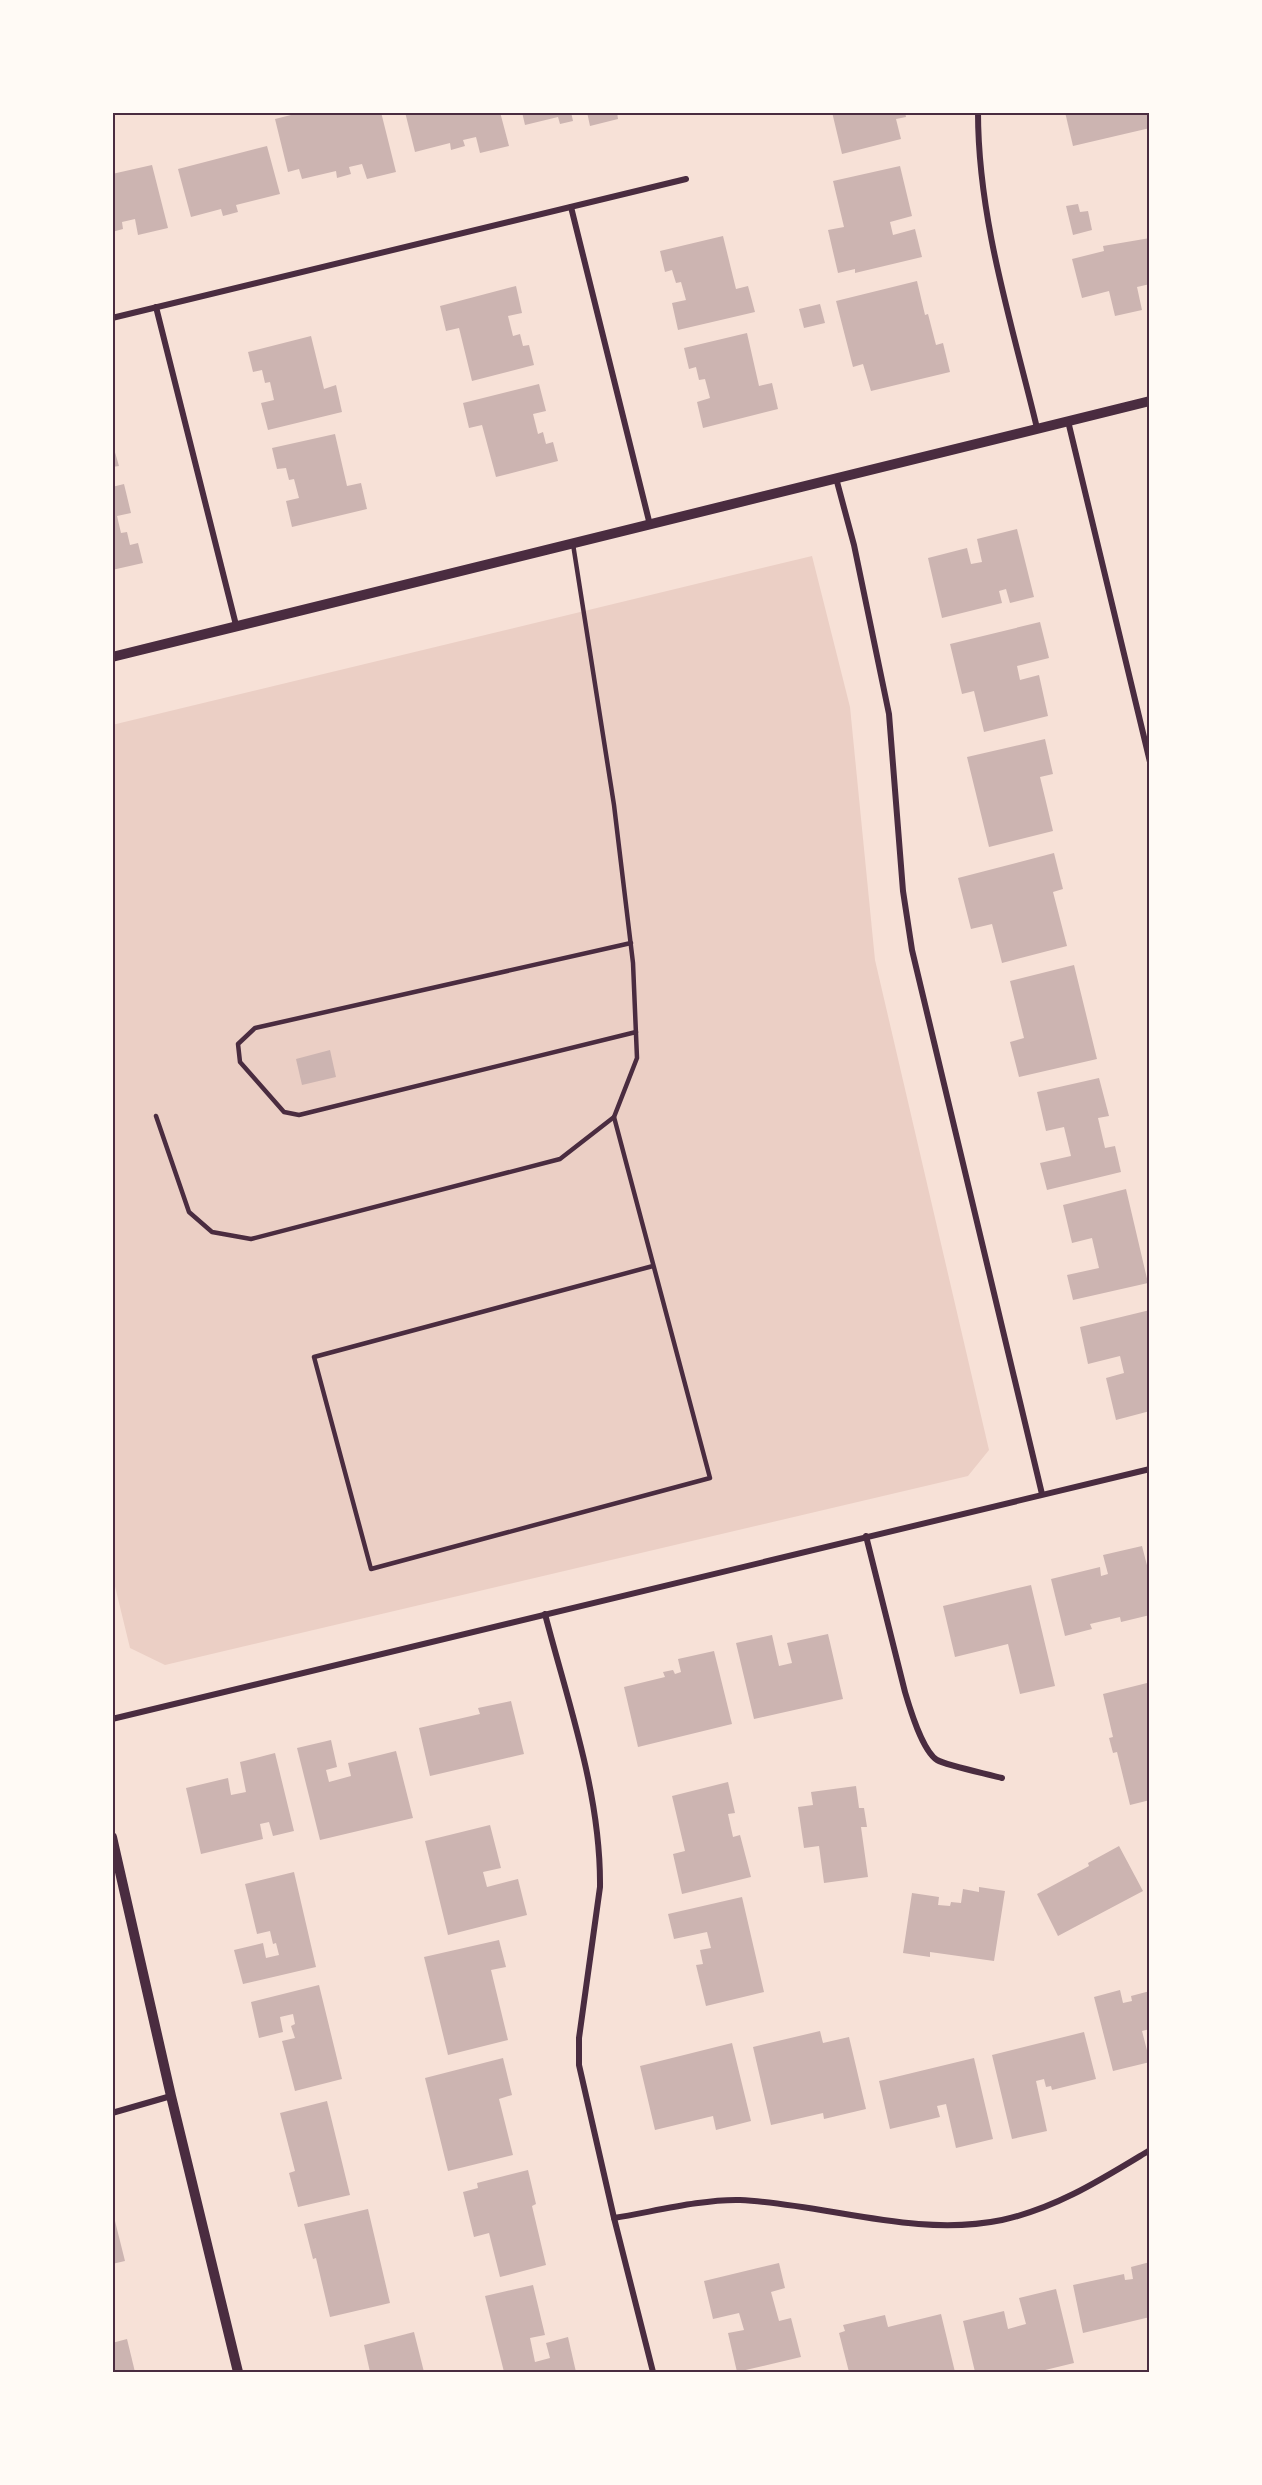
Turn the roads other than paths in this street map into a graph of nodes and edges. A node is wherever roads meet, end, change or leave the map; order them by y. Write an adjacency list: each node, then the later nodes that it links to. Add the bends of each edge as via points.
1 (978, 112): 8 (street, via 978,150 992,240)
2 (686, 179): 3 (street)
3 (571, 207): 4 (street); 10 (street)
4 (156, 308): 5 (street); 12 (street)
5 (112, 318)
6 (1149, 401): 7 (street)
7 (1068, 421): 8 (street); 14 (street)
8 (1037, 428): 9 (street)
9 (836, 477): 10 (street); 21 (street, via 889,714 903,891 912,950)
10 (650, 525): 11 (street)
11 (573, 544): 12 (street); 15 (lane, via 614,805)
12 (236, 626): 13 (street)
13 (112, 657)
14 (1149, 762)
15 (631, 943): 16 (lane); 16 (lane, via 255,1028 238,1044 240,1062 284,1112 299,1115)
16 (636, 1032): 18 (lane, via 637,1058)
17 (156, 1116): 18 (lane, via 189,1212 212,1232 252,1239 560,1159)
18 (614, 1117): 19 (lane)
19 (653, 1266): 19 (lane, via 711,1478 370,1569 314,1357)
20 (1149, 1469): 21 (street)
21 (1042, 1494): 22 (street)
22 (866, 1536): 23 (street); 25 (street, via 910,1710 926,1746 937,1760)
23 (545, 1614): 24 (street); 30 (street, via 597,1819 600,1887 579,2038 579,2065)
24 (112, 1719)
25 (1002, 1778)
26 (112, 1837): 27 (street)
27 (171, 2096): 28 (street); 31 (street)
28 (112, 2113)
29 (1149, 2150): 30 (street, via 1069,2197 1002,2220 922,2224 738,2200)
30 (614, 2218): 32 (street)
31 (238, 2373)
32 (653, 2373)

